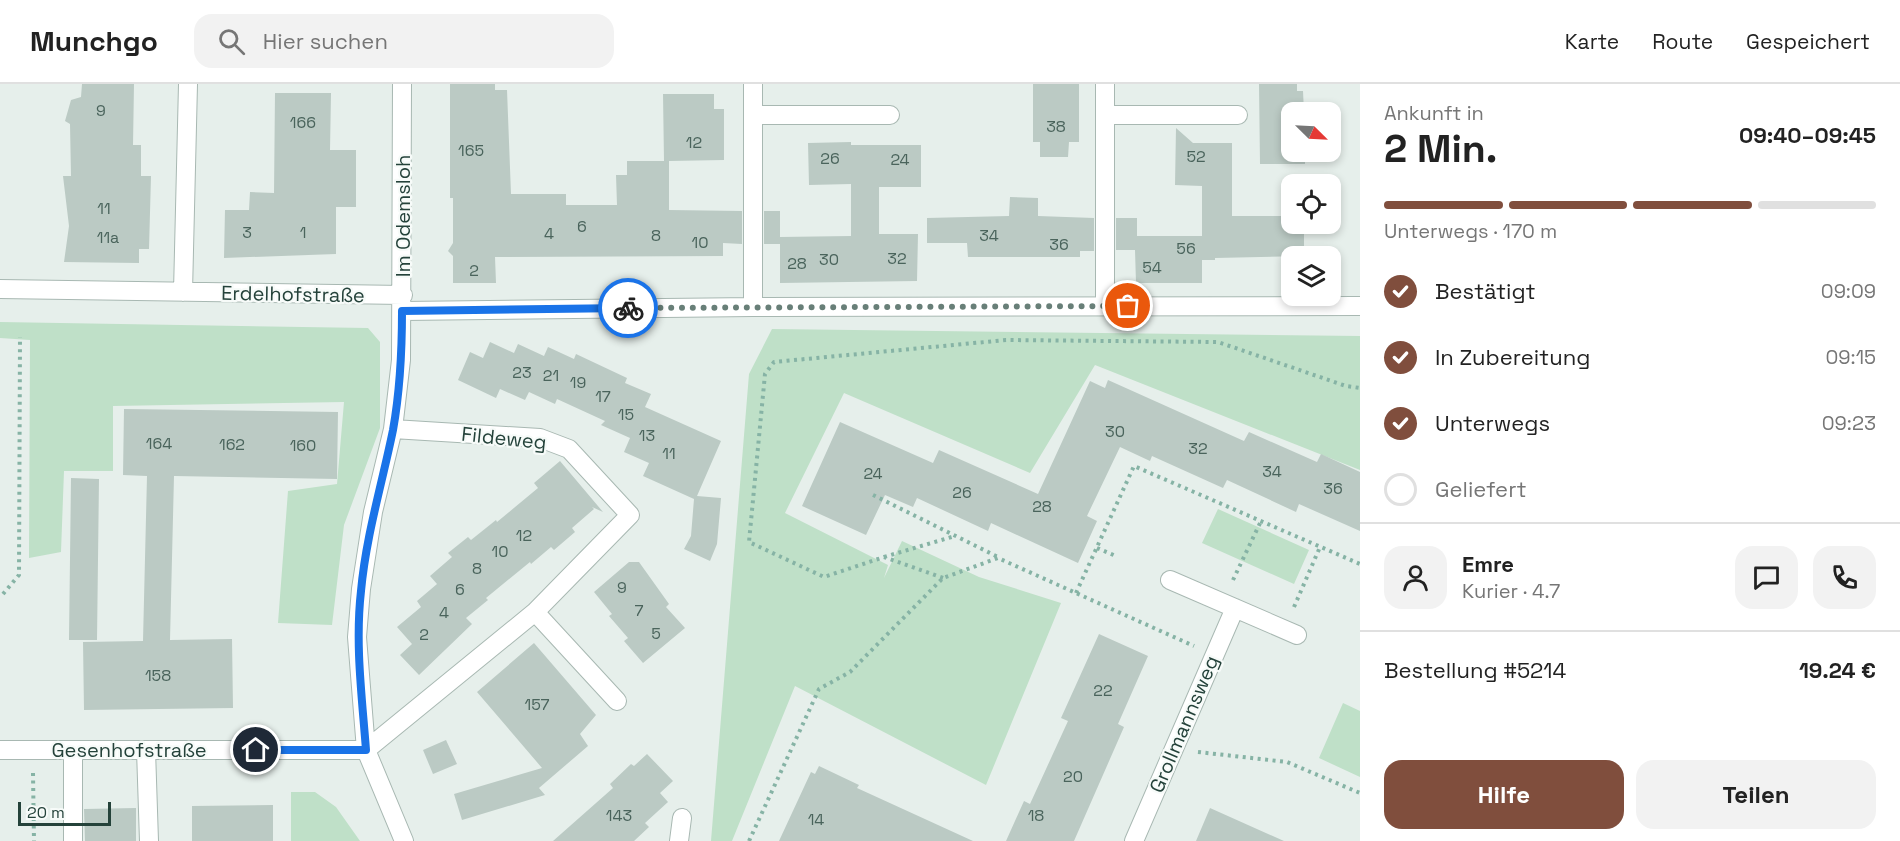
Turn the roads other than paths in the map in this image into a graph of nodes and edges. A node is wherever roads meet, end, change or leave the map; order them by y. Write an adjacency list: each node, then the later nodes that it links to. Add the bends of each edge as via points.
1 (188, 84): 10 (street)
2 (402, 84): 11 (street, Im Odemsloh)
3 (753, 84): 7 (street)
4 (1106, 84): 6 (street)
5 (890, 115): 7 (street)
6 (1105, 115): 8 (street); 12 (street)
7 (753, 116): 14 (street)
8 (1238, 116)
9 (0, 289): 10 (street, Erdelhofstraße)
10 (183, 292): 11 (street, Erdelhofstraße)
11 (403, 303): 14 (street, Erdelhofstraße); 15 (street, Im Odemsloh)
12 (1105, 306): 13 (street, Erdelhofstraße); 14 (street, Erdelhofstraße)
13 (1360, 306)
14 (753, 307)
15 (393, 429): 18 (street, Fildeweg, via 540,438 569,449 630,515); 24 (street, Im Odemsloh, via 373,512 361,589 357,637)
16 (1170, 580): 17 (street)
17 (1229, 605): 19 (street); 30 (street, Grollmannsweg, via 1214,655)
18 (535, 612): 20 (street); 24 (street, Fildeweg)
19 (1298, 635)
20 (617, 701)
21 (0, 750): 22 (street, Gesenhofstraße)
22 (73, 750): 23 (street, Gesenhofstraße); 26 (street)
23 (146, 750): 24 (street, Gesenhofstraße); 27 (street)
24 (366, 750): 28 (street, Im Odemsloh)
25 (682, 818): 29 (street)
26 (73, 841)
27 (149, 841)
28 (404, 841)
29 (679, 841)
30 (1134, 841)

